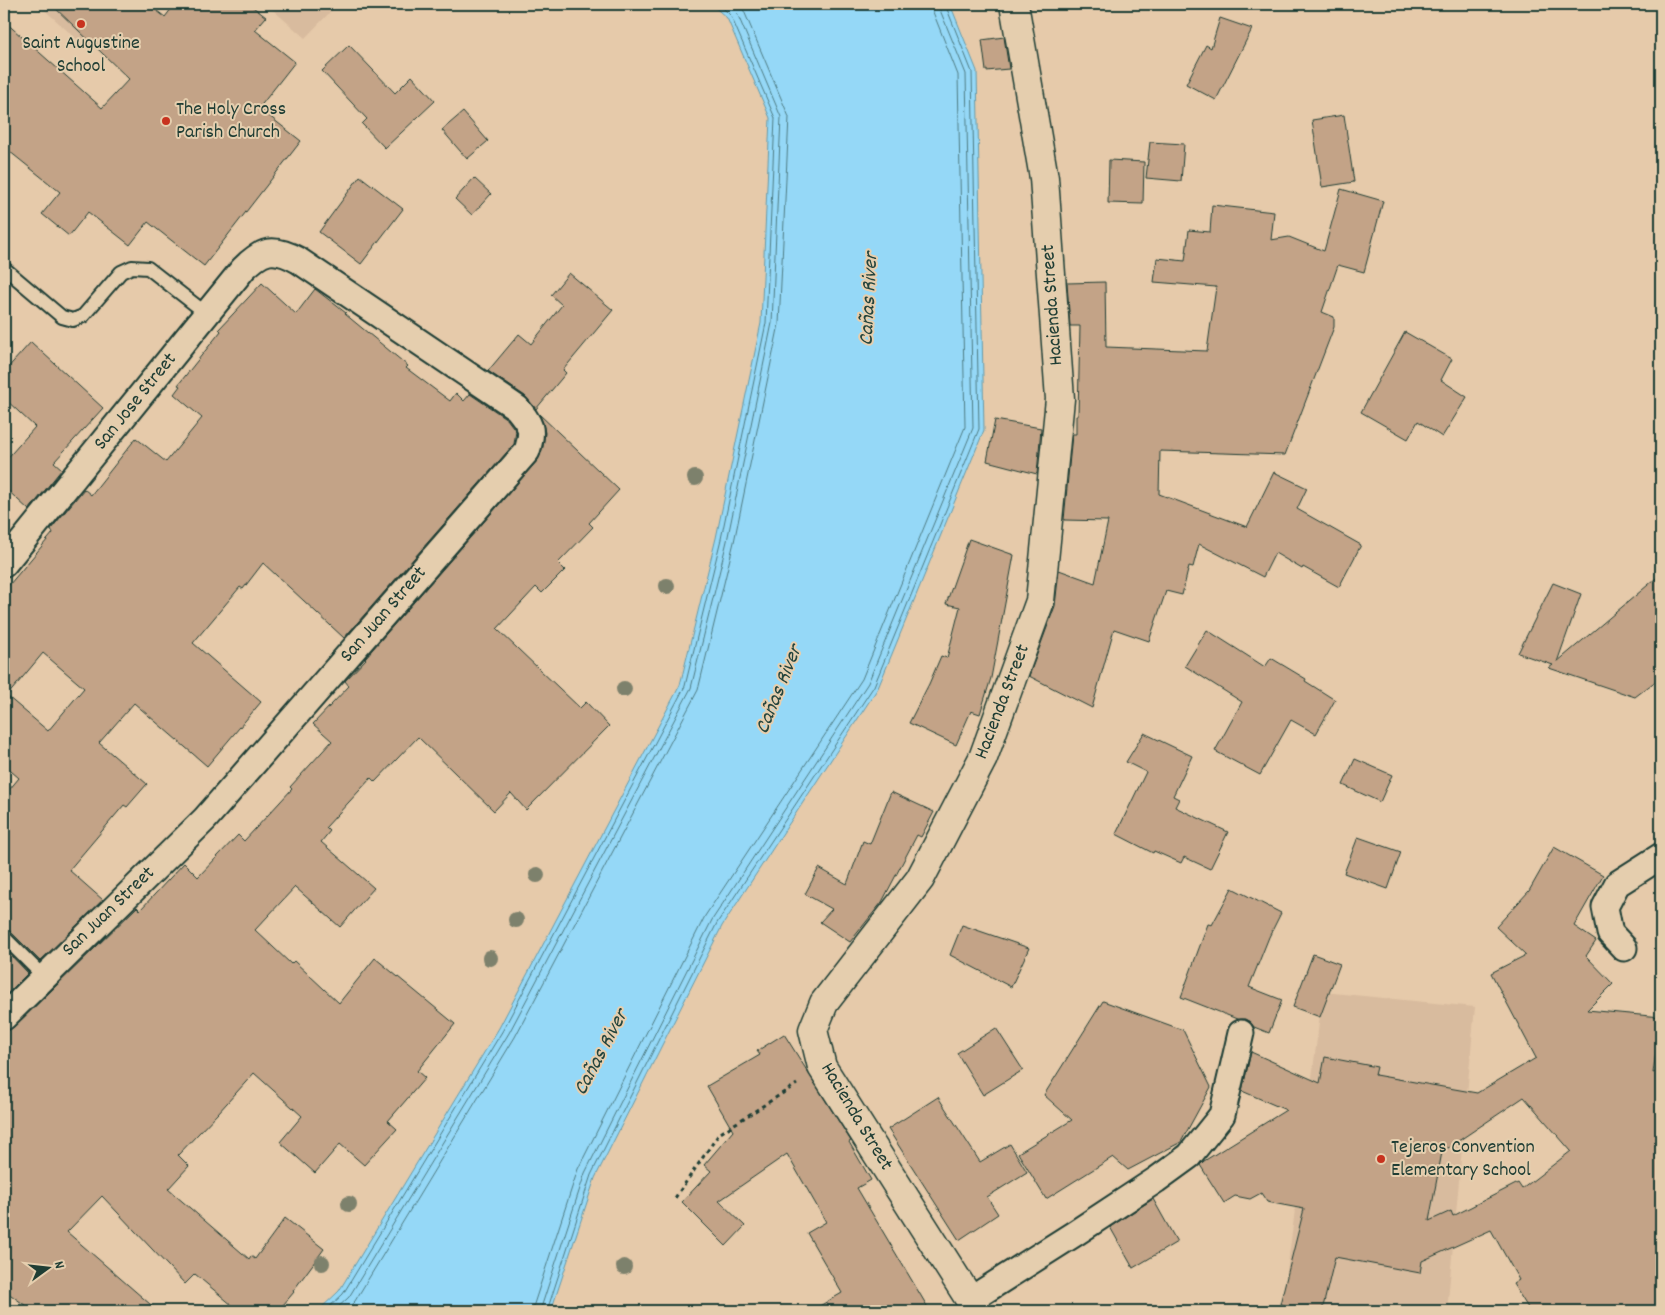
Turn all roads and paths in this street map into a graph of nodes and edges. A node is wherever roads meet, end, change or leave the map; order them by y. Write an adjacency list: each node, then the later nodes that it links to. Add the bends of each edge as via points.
1 (1014, 4): 12 (street, Hacienda Street, via 1044,178 1060,399 1040,601 983,758 920,879 824,1004 813,1030)
2 (276, 251): 4 (street, San Jose Street, via 259,255 251,262); 9 (street, San Juan Street, via 298,260 517,408 528,420 532,436 527,451 206,819)
3 (4, 268): 4 (lane, via 62,317 73,320 82,316 122,272 132,267 148,268)
4 (207, 314): 5 (street, San Jose Street)
5 (4, 564)
6 (1661, 856): 8 (street, via 1617,884 1605,908 1610,933)
7 (4, 937): 9 (lane)
8 (1624, 948)
9 (43, 976): 10 (street, San Juan Street)
10 (4, 1017)
11 (1241, 1033): 14 (street, via 1222,1115 1190,1156)
12 (822, 1067): 13 (path, via 719,1134); 14 (street, Hacienda Street)
13 (675, 1198)
14 (973, 1305)

